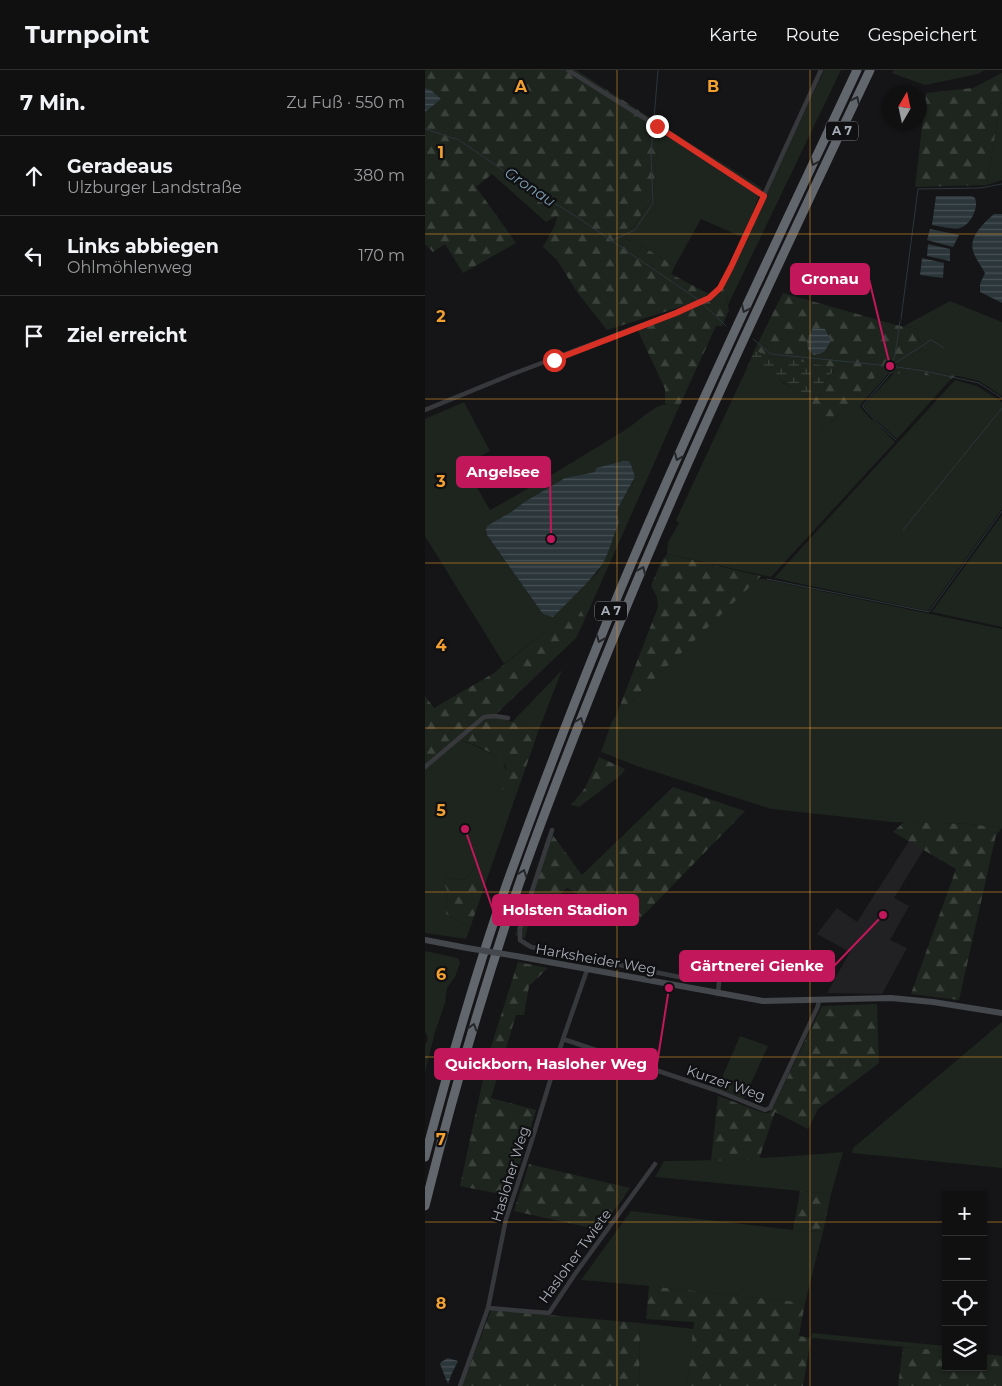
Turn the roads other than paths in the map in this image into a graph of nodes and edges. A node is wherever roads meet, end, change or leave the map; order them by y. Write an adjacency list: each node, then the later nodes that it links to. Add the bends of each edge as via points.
1 (569, 70): 5 (street)
2 (821, 70): 5 (street)
3 (857, 70): 16 (highway, A 7, one-way to 16, via 697,414 615,602 505,890 463,1021)
4 (871, 70): 18 (highway, A 7, one-way to 4, via 450,1108 498,948 585,708 711,412)
5 (764, 196): 6 (street, via 720,288 709,298)
6 (425, 410)
7 (508, 718): 8 (street, via 485,717)
8 (425, 766)
9 (552, 830): 12 (street, via 519,928 525,944 684,978 713,977 719,982)
10 (425, 940): 11 (main road, Harksheider Weg, bridge)
11 (587, 970): 12 (main road, Harksheider Weg); 15 (street, Hasloher Weg)
12 (718, 994): 13 (main road, Harksheider Weg, via 763,1001)
13 (819, 1000): 14 (main road, Harksheider Weg, via 908,999); 15 (street, Kurzer Weg, via 769,1108 765,1110)
14 (1002, 1013)
15 (563, 1038): 19 (street, Hasloher Weg, via 506,1219)
16 (425, 1157)
17 (655, 1164): 19 (street, Hasloher Twiete, via 549,1314)
18 (425, 1206)
19 (488, 1308): 20 (street, Hasloher Weg)
20 (460, 1386)

